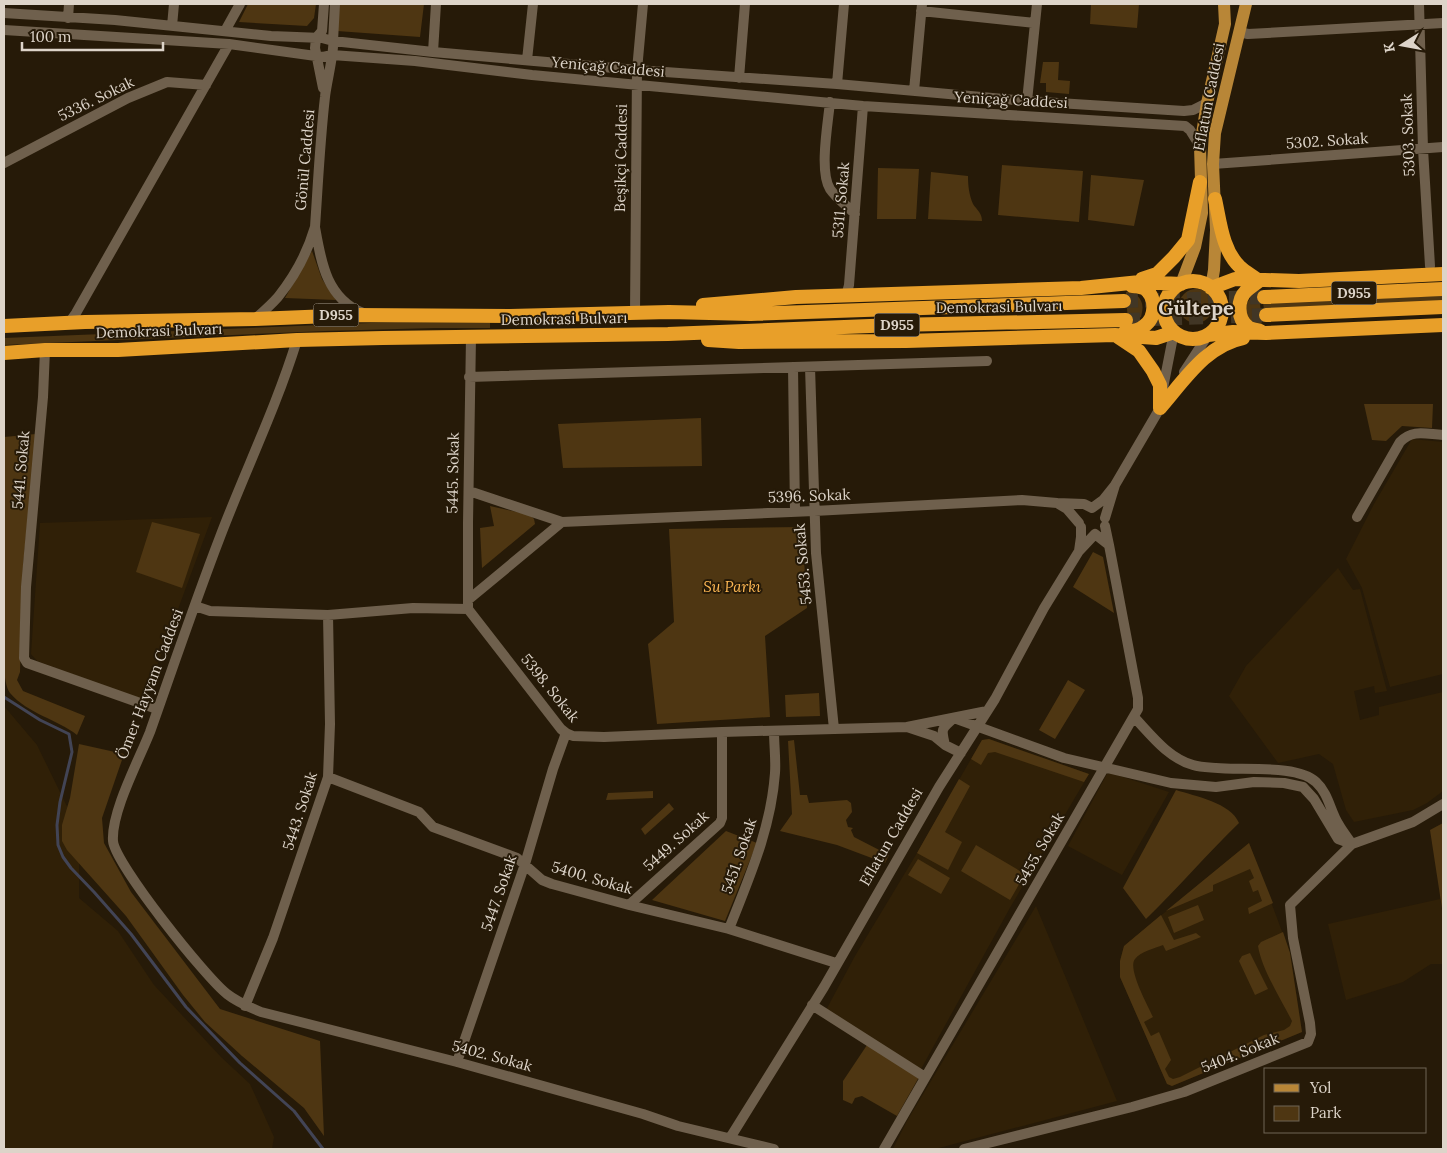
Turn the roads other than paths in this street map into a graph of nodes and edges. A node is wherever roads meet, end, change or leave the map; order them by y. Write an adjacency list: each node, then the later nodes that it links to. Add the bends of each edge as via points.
1 (69, 4): 18 (street)
2 (174, 4): 23 (street)
3 (240, 4): 25 (street)
4 (324, 4): 27 (street, Gönül Caddesi, via 322,31)
5 (334, 4): 28 (street, Gönül Caddesi)
6 (436, 4): 30 (street)
7 (533, 4): 33 (street)
8 (643, 4): 34 (street, Beşikçi Caddesi)
9 (745, 4): 35 (street)
10 (844, 4): 36 (street)
11 (1037, 4): 19 (street)
12 (1217, 4): 21 (main road)
13 (1224, 4): 21 (main road, Eflatun Caddesi)
14 (1246, 4): 26 (main road, Eflatun Caddesi)
15 (1419, 4): 22 (street, 5303. Sokak)
16 (922, 8): 19 (street); 39 (street)
17 (4, 13): 18 (street, Yeniçağ Caddesi)
18 (68, 18): 23 (street, Yeniçağ Caddesi)
19 (1035, 23): 41 (street)
20 (1443, 23): 22 (street)
21 (1225, 24): 43 (main road, Eflatun Caddesi)
22 (1420, 25): 26 (street); 47 (street, 5303. Sokak)
23 (172, 26): 25 (street, Yeniçağ Caddesi)
24 (4, 30): 29 (street, Yeniçağ Caddesi)
25 (225, 31): 27 (street, Yeniçağ Caddesi)
26 (1239, 32): 49 (main road, Eflatun Caddesi, via 1215,133)
27 (316, 38): 28 (street, Yeniçağ Caddesi); 31 (street, Gönül Caddesi)
28 (333, 41): 30 (street, Yeniçağ Caddesi); 32 (street, Gönül Caddesi)
29 (228, 44): 31 (street, Yeniçağ Caddesi); 37 (street)
30 (433, 52): 33 (street, Yeniçağ Caddesi)
31 (317, 55): 32 (street, Yeniçağ Caddesi); 40 (street, Gönül Caddesi)
32 (332, 55): 38 (street, Yeniçağ Caddesi); 40 (street, Gönül Caddesi)
33 (527, 60): 34 (street, Yeniçağ Caddesi)
34 (637, 70): 35 (street, Yeniçağ Caddesi); 38 (street, Beşikçi Caddesi)
35 (739, 78): 36 (street, Yeniçağ Caddesi)
36 (837, 84): 39 (street, Yeniçağ Caddesi)
37 (206, 85): 48 (street, 5336. Sokak, via 167,82 128,98); 71 (street)
38 (636, 85): 42 (street, Yeniçağ Caddesi); 66 (street, Beşikçi Caddesi)
39 (914, 91): 41 (street, Yeniçağ Caddesi)
40 (325, 96): 53 (street, Gönül Caddesi)
41 (1027, 101): 43 (street, Yeniçağ Caddesi, via 1184,111)
42 (830, 102): 44 (street, Yeniçağ Caddesi); 52 (street, via 824,162 826,181 833,193)
43 (1207, 103): 45 (main road, Eflatun Caddesi)
44 (864, 106): 45 (street, Yeniçağ Caddesi, via 1185,126); 52 (street, 5311. Sokak)
45 (1200, 146): 50 (main road, Eflatun Caddesi)
46 (1443, 147): 47 (street, 5302. Sokak)
47 (1423, 149): 49 (street, 5302. Sokak); 54 (street, 5303. Sokak)
48 (4, 163)
49 (1212, 164): 51 (main road, Eflatun Caddesi)
50 (1200, 182): 57 (highway, via 1188,240 1156,274); 58 (main road, Eflatun Caddesi, via 1202,213 1195,247)
51 (1215, 199): 56 (highway, via 1226,245 1240,267); 59 (main road, Eflatun Caddesi)
52 (855, 214): 61 (street, 5311. Sokak)
53 (315, 227): 67 (street, via 322,265 335,292 350,308); 69 (street, via 310,244 287,284)
54 (1430, 266)
55 (1443, 274): 56 (highway, via 1299,282)
56 (1259, 281): 59 (highway, via 1235,279); 76 (highway, via 1240,298 1240,312 1248,327)
57 (1121, 284): 58 (highway); 61 (highway); 77 (highway, via 1143,288 1149,293 1154,307 1144,326)
58 (1181, 284): 59 (highway, via 1194,281); 74 (highway, via 1170,293 1164,308 1167,323)
59 (1212, 288): 78 (highway, via 1222,308 1219,324)
60 (1443, 289): 62 (highway, D955)
61 (846, 296): 65 (highway, via 696,306)
62 (1264, 297)
63 (1124, 301): 65 (highway, Demokrasi Bulvarı / D955, via 752,314)
64 (1443, 307): 68 (highway, D955)
65 (669, 312): 66 (highway, Demokrasi Bulvarı / D955)
66 (634, 314): 67 (highway, Demokrasi Bulvarı / D955)
67 (366, 315): 69 (highway, Demokrasi Bulvarı / D955)
68 (1266, 315)
69 (255, 319): 71 (highway, Demokrasi Bulvarı / D955)
70 (1126, 320): 75 (highway, Demokrasi Bulvarı / D955)
71 (69, 322): 73 (highway, Demokrasi Bulvarı / D955)
72 (1443, 325): 76 (highway)
73 (4, 326)
74 (1174, 332): 77 (highway, via 1156,338); 78 (highway, via 1187,339); 87 (street)
75 (668, 334): 77 (highway, via 739,342); 79 (highway, Demokrasi Bulvarı / D955)
76 (1266, 334): 78 (highway, via 1233,332); 87 (highway, via 1224,343 1208,354)
77 (1115, 335): 87 (highway, via 1139,351 1154,371 1160,385)
78 (1208, 335): 87 (street)
79 (471, 337): 80 (highway, Demokrasi Bulvarı / D955); 86 (street, 5445. Sokak)
80 (297, 340): 81 (highway, Demokrasi Bulvarı / D955, via 118,350); 103 (street, Ömer Hayyam Caddesi)
81 (45, 350): 82 (highway, Demokrasi Bulvarı / D955); 105 (street, 5441. Sokak, via 26,587 24,658 27,663)
82 (4, 353)
83 (987, 362): 85 (street)
84 (792, 367): 85 (street); 86 (street); 94 (street)
85 (810, 367): 93 (street, 5453. Sokak)
86 (469, 377): 90 (street, 5445. Sokak)
87 (1160, 408): 89 (street)
88 (1443, 435): 95 (street, via 1408,434 1400,442)
89 (1115, 485): 92 (street); 97 (street)
90 (469, 491): 96 (street); 102 (street, 5445. Sokak)
91 (1057, 503): 92 (street, 5396. Sokak, via 1084,504); 93 (street, 5396. Sokak, via 1022,500); 98 (street, via 1067,509)
92 (1092, 508): 97 (street, via 1100,511); 98 (street, via 1084,511)
93 (814, 511): 94 (street, 5396. Sokak); 111 (street, 5453. Sokak)
94 (795, 512): 96 (street, 5396. Sokak)
95 (1357, 517)
96 (562, 522): 102 (street)
97 (1105, 522): 99 (street, via 1103,530); 100 (street, 5455. Sokak)
98 (1080, 525): 99 (street, via 1087,533); 101 (street)
99 (1095, 534): 100 (street); 101 (street, Eflatun Caddesi)
100 (1108, 545): 108 (street, 5455. Sokak, via 1138,698)
101 (1079, 551): 106 (street, Eflatun Caddesi)
102 (468, 604): 104 (street); 114 (street, 5398. Sokak)
103 (195, 606): 104 (street, via 210,611); 105 (street, Ömer Hayyam Caddesi)
104 (328, 615): 118 (street, 5443. Sokak)
105 (157, 709): 125 (street, Ömer Hayyam Caddesi, via 117,818 113,842 126,869 188,953 227,994)
106 (987, 711): 107 (street, 5398. Sokak); 110 (street, Eflatun Caddesi)
107 (954, 718): 109 (street, 5398. Sokak); 110 (street); 115 (street, via 943,727)
108 (1134, 718): 117 (street, 5455. Sokak); 120 (street, via 1164,748 1193,765 1307,775 1326,794 1338,825)
109 (907, 727): 111 (street, 5398. Sokak); 115 (street, 5398. Sokak, via 934,736)
110 (977, 728): 116 (street, Eflatun Caddesi); 117 (street)
111 (834, 729): 112 (street, 5398. Sokak)
112 (774, 731): 113 (street, 5398. Sokak); 123 (street, 5451. Sokak, via 775,773 766,830)
113 (722, 732): 114 (street, 5398. Sokak, via 604,737); 122 (street, 5449. Sokak, via 720,823)
114 (566, 733): 121 (street, 5447. Sokak)
115 (945, 745): 116 (street, 5398. Sokak)
116 (961, 753): 124 (street, Eflatun Caddesi)
117 (1103, 768): 120 (street, via 1171,783 1216,787 1254,782 1303,787 1338,839); 128 (street, 5455. Sokak)
118 (328, 777): 121 (street, 5400. Sokak, via 419,812 433,827 508,854); 125 (street, 5443. Sokak, via 273,938)
119 (1443, 804): 120 (street, via 1413,822)
120 (1352, 844): 132 (street, 5404. Sokak, via 1290,905 1293,938 1310,1023 1308,1042 1184,1092)
121 (525, 864): 122 (street, 5400. Sokak, via 542,880 552,884); 127 (street, 5447. Sokak)
122 (629, 905): 123 (street, 5400. Sokak)
123 (729, 929): 124 (street, 5400. Sokak)
124 (836, 963): 126 (street, Eflatun Caddesi)
125 (245, 1006): 127 (street, 5402. Sokak)
126 (812, 1006): 128 (street); 129 (street, Eflatun Caddesi)
127 (457, 1062): 129 (street, 5402. Sokak)
128 (925, 1077): 131 (street, 5455. Sokak)
129 (730, 1138): 130 (street)
130 (774, 1149)
131 (884, 1149)
132 (964, 1149)

